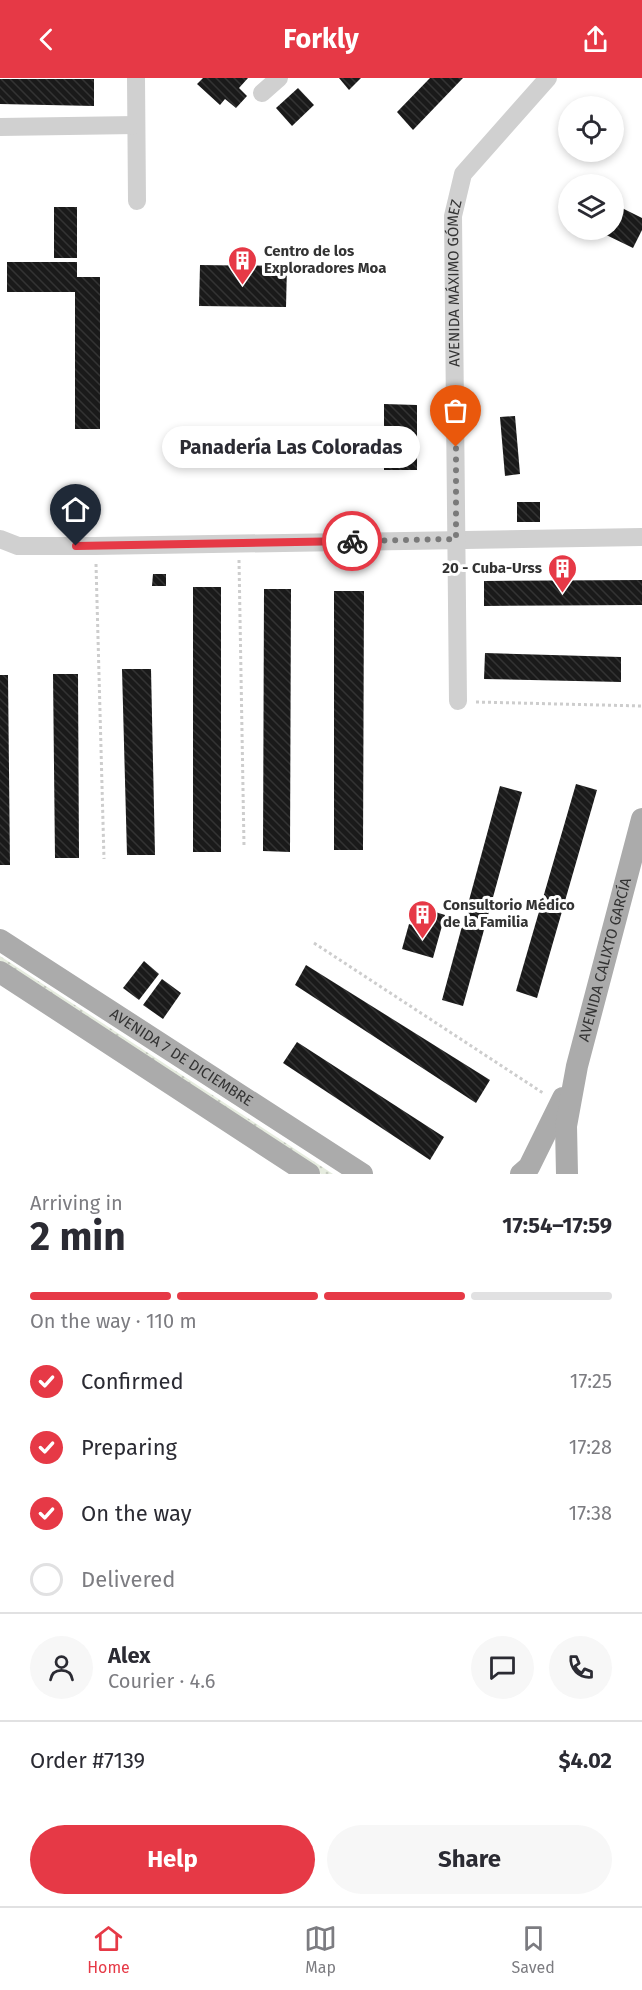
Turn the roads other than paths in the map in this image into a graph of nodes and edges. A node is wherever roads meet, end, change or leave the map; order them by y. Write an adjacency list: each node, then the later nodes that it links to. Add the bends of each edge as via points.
1 (136, 78): 5 (street)
2 (279, 78): 4 (street)
3 (548, 78): 10 (street, AVENIDA MÁXIMO GÓMEZ, via 463,174 453,216)
4 (262, 93)
5 (136, 125): 6 (street); 7 (street)
6 (0, 127)
7 (137, 201)
8 (642, 537): 10 (street)
9 (0, 539): 10 (street, via 18,546 95,546)
10 (456, 539): 11 (street, AVENIDA MÁXIMO GÓMEZ)
11 (458, 701)
12 (642, 819): 15 (main road, AVENIDA CALIXTO GARCÍA)
13 (0, 940): 17 (main road, AVENIDA 7 DE DICIEMBRE)
14 (0, 972): 16 (main road, AVENIDA 7 DE DICIEMBRE)
15 (577, 1066): 18 (main road, AVENIDA CALIXTO GARCÍA, via 529,1167); 19 (main road, AVENIDA CALIXTO GARCÍA, via 566,1126)
16 (309, 1174)
17 (362, 1174)
18 (521, 1174)
19 (567, 1174)

